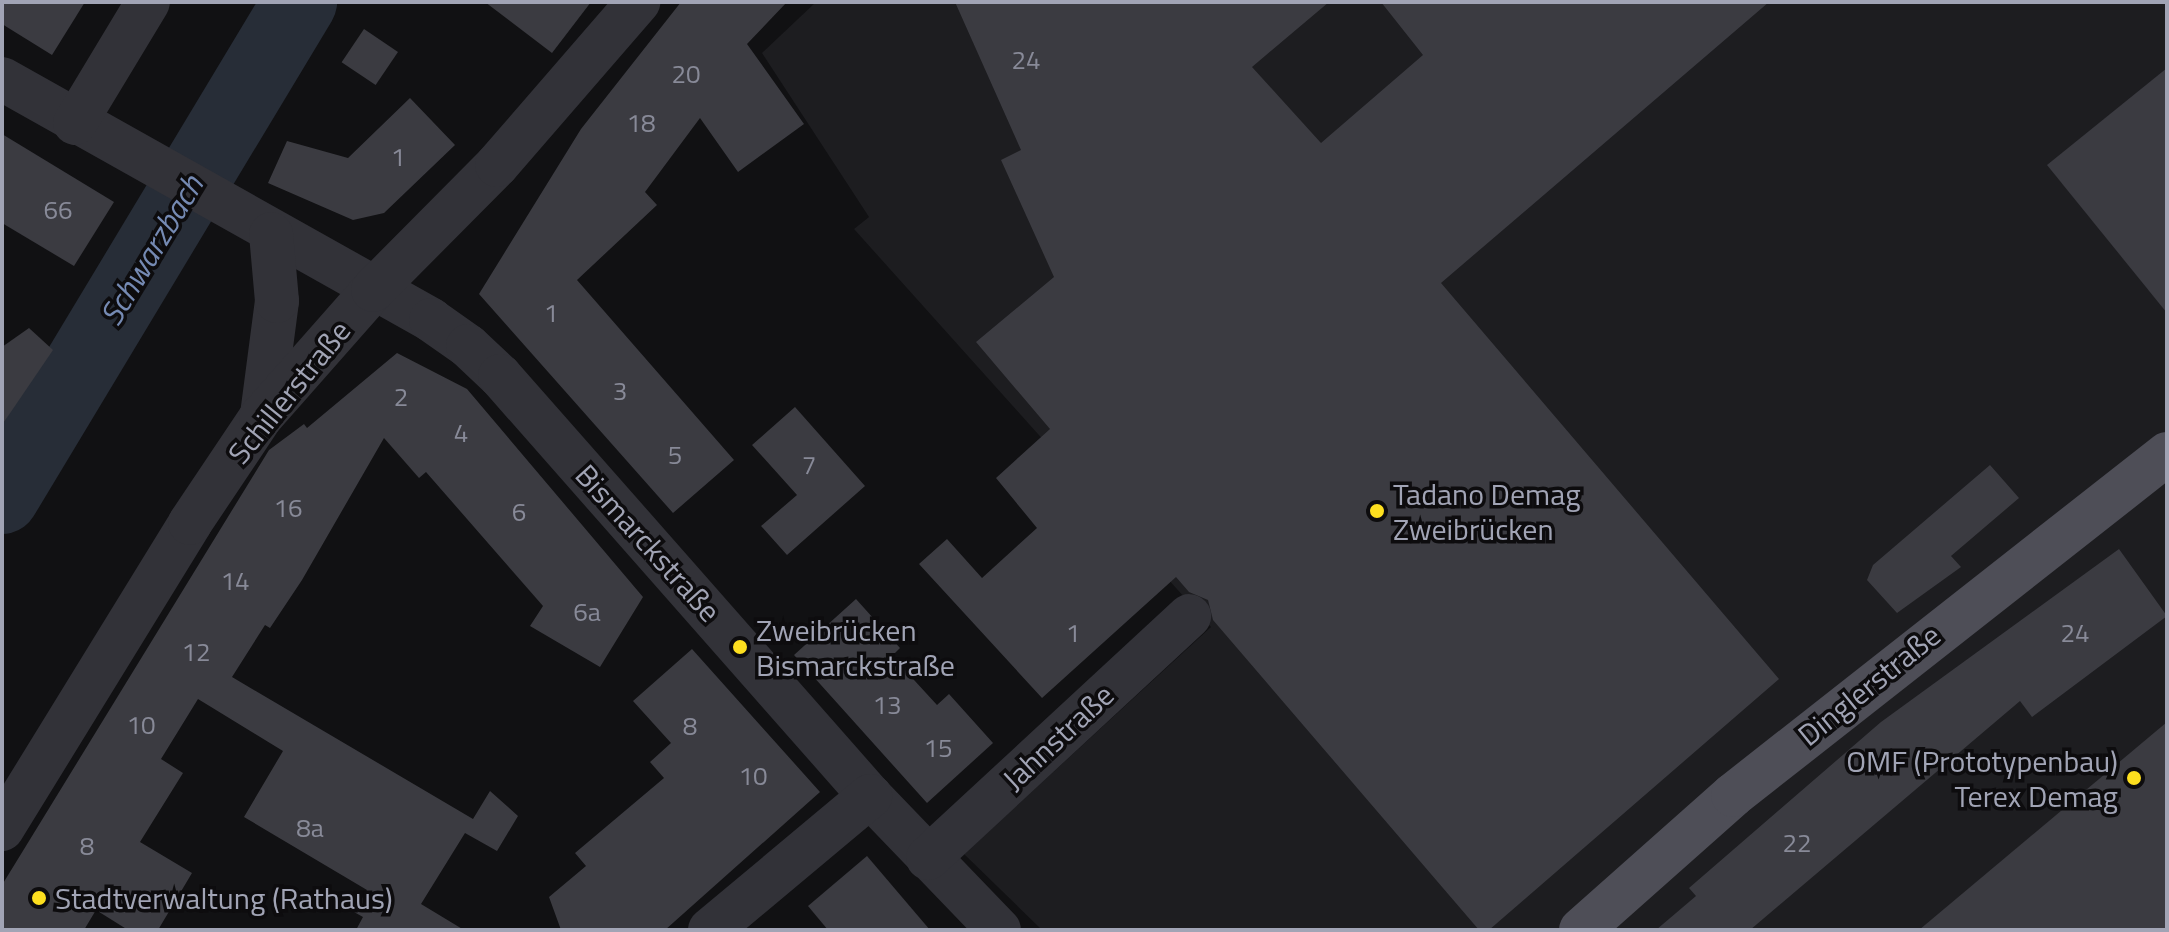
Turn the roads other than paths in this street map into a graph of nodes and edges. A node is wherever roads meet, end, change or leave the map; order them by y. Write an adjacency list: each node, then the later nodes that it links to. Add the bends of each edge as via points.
1 (148, 2): 4 (street)
2 (638, 2): 6 (street, Schillerstraße, via 497,165)
3 (2, 79): 4 (street, Bismarckstraße)
4 (75, 123): 5 (street, Bismarckstraße)
5 (265, 231): 6 (street, Bismarckstraße); 7 (street, via 277,301)
6 (373, 290): 7 (street, Schillerstraße); 10 (street, Bismarckstraße, via 431,320 500,376)
7 (261, 417): 11 (street, Schillerstraße)
8 (2165, 460): 15 (main road, Dinglerstraße, via 1733,795)
9 (1189, 616): 12 (street, Jahnstraße)
10 (870, 796): 12 (street, Bismarckstraße); 13 (street)
11 (2, 829)
12 (928, 858): 14 (street, Bismarckstraße)
13 (710, 930)
14 (999, 930)
15 (1581, 930)

